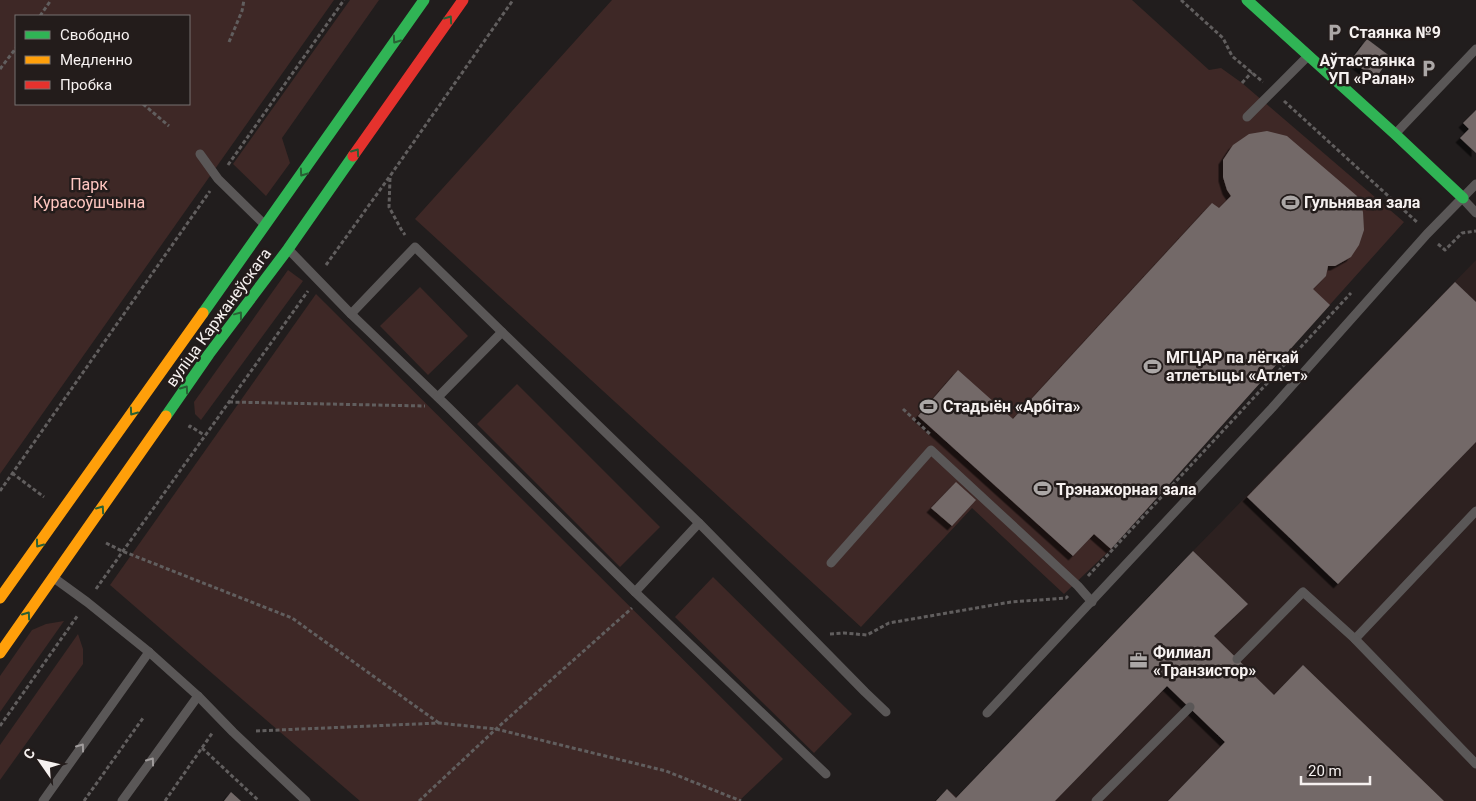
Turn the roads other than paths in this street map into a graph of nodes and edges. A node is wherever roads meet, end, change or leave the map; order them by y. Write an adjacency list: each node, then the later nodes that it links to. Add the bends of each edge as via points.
1 (424, 0): 12 (main road, вуліца Каржанеўскага, one-way to 12)
2 (463, 0): 13 (main road, вуліца Каржанеўскага, one-way to 2)
3 (1247, 0): 5 (main road)
4 (1476, 49): 7 (lane)
5 (1309, 56): 6 (lane); 7 (main road)
6 (1247, 117)
7 (1395, 134): 10 (main road)
8 (200, 154): 12 (lane, via 218,179)
9 (1476, 184): 10 (lane)
10 (1462, 198): 11 (lane); 23 (lane)
11 (1476, 213)
12 (266, 226): 22 (main road, вуліца Каржанеўскага, one-way to 22)
13 (288, 249): 14 (lane); 20 (main road, вуліца Каржанеўскага, one-way to 13, via 209,354)
14 (351, 314): 15 (lane, via 415,247); 16 (lane)
15 (502, 332): 16 (lane); 18 (lane)
16 (438, 397): 21 (lane)
17 (1476, 511): 24 (lane)
18 (699, 523): 21 (lane); 30 (lane)
19 (830, 563): 23 (lane, via 931,450)
20 (53, 578): 25 (lane); 26 (main road, вуліца Каржанеўскага, one-way to 20)
21 (635, 592): 33 (lane)
22 (0, 598)
23 (1092, 602): 31 (lane)
24 (1355, 639): 27 (lane, via 1303,592); 32 (lane)
25 (149, 652): 28 (lane); 34 (lane, one-way to 25)
26 (0, 653)
27 (1237, 659)
28 (198, 696): 35 (lane, one-way to 28); 36 (lane)
29 (1190, 707): 37 (lane)
30 (886, 712)
31 (987, 713)
32 (1476, 764)
33 (826, 774)
34 (43, 801)
35 (122, 801)
36 (306, 801)
37 (1096, 801)

